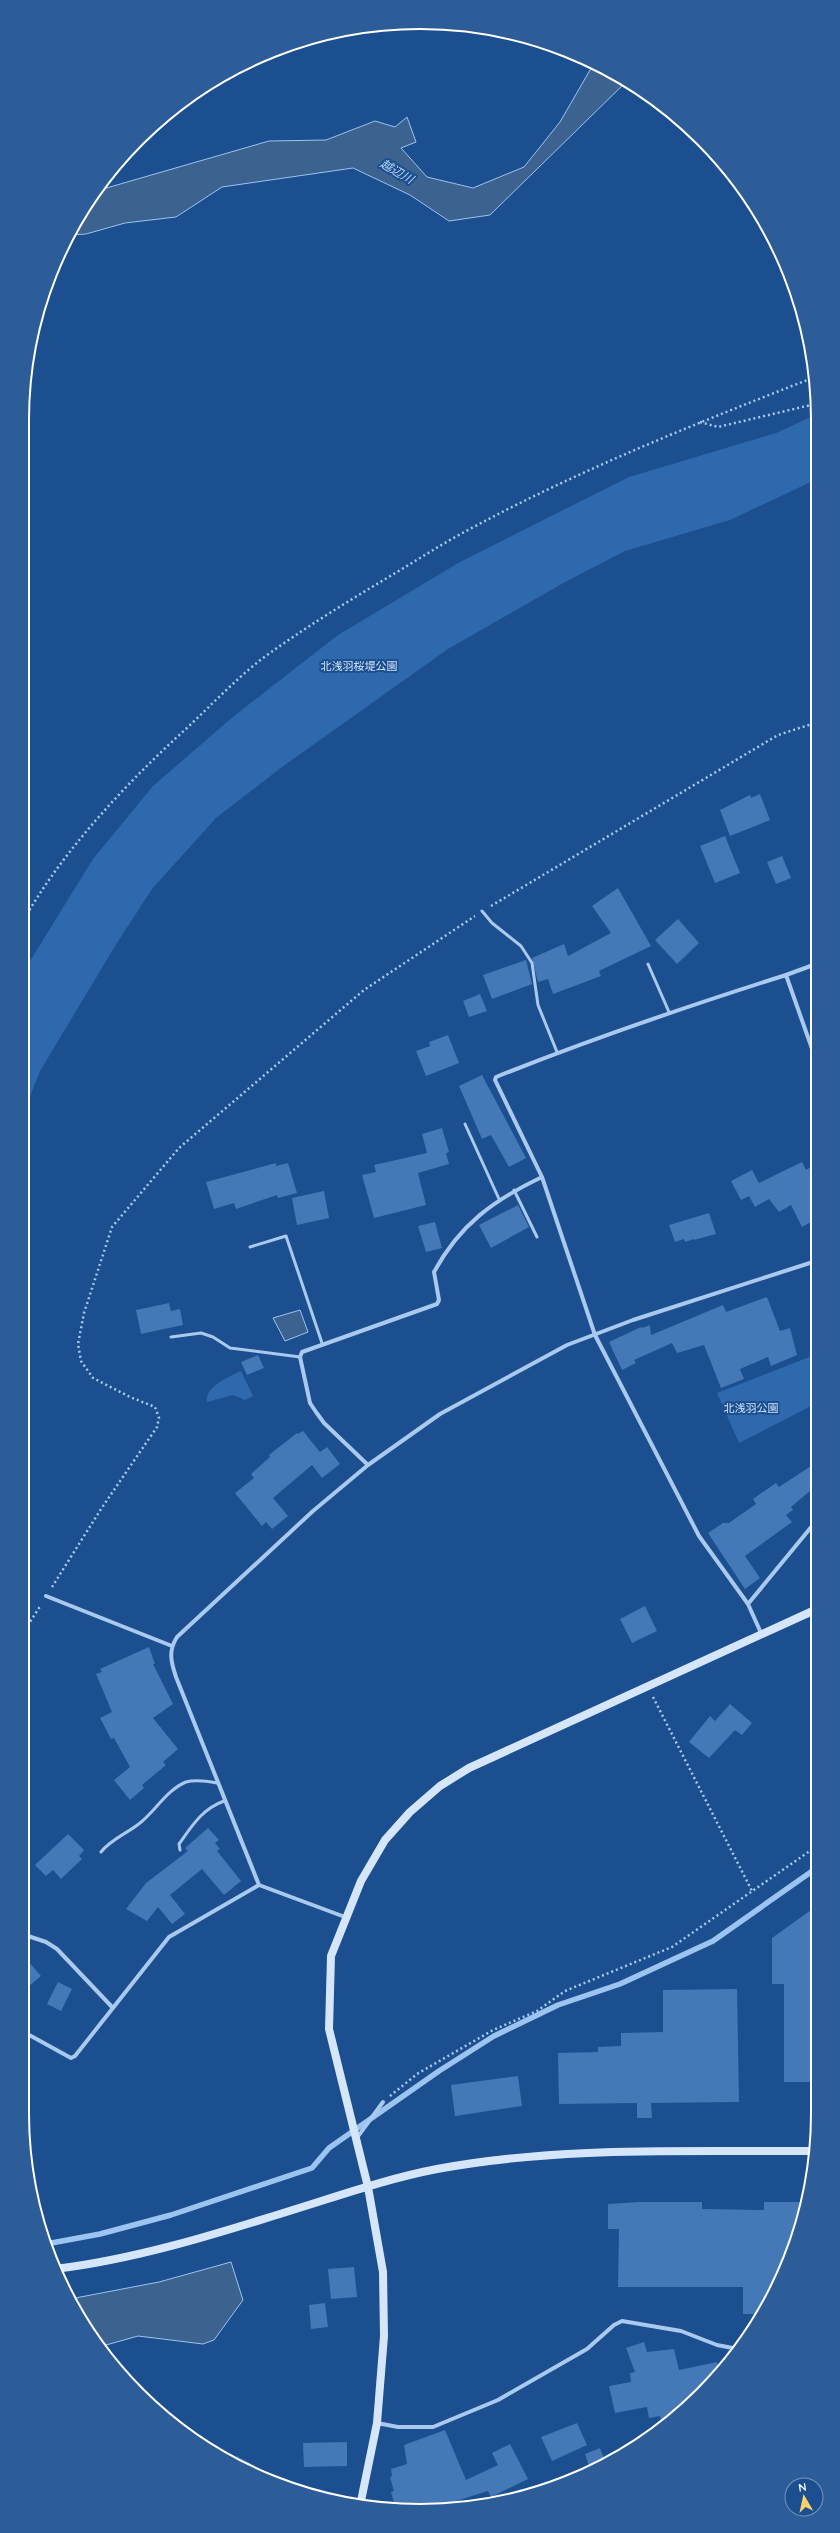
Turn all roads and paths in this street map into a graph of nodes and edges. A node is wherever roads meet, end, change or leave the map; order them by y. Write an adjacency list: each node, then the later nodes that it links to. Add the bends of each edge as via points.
1 (809, 379): 3 (path)
2 (810, 405): 3 (path, via 718,427)
3 (700, 422): 4 (path, via 582,473 467,531 334,610 261,660 142,770 106,808)
4 (29, 911)
5 (482, 911): 11 (lane, via 492,923 521,946 532,963 538,1005)
6 (648, 964): 9 (lane)
7 (811, 966): 8 (street)
8 (786, 975): 9 (street); 10 (street)
9 (670, 1012): 11 (street)
10 (811, 1046)
11 (557, 1052): 14 (street, via 496,1077 495,1080)
12 (465, 1124): 16 (lane)
13 (180, 1148): 26 (path, via 112,1227 84,1313 78,1344 81,1361 93,1378 155,1407 157,1427)
14 (542, 1177): 15 (street); 20 (street)
15 (514, 1190): 16 (street); 17 (lane)
16 (499, 1199): 22 (street, via 462,1232 434,1272 439,1300 437,1304)
17 (537, 1237)
18 (250, 1247): 22 (lane, via 286,1236)
19 (811, 1263): 20 (street, via 634,1320)
20 (595, 1336): 24 (street, via 567,1345 446,1410); 27 (street, via 699,1536)
21 (171, 1337): 23 (lane, via 201,1333 230,1348)
22 (322, 1343): 23 (street, via 302,1352)
23 (300, 1357): 24 (street, via 310,1403 324,1423)
24 (368, 1465): 31 (street, via 313,1511 191,1622)
25 (811, 1527): 27 (street)
26 (46, 1596): 29 (path); 31 (street)
27 (748, 1604): 30 (street)
28 (811, 1612): 30 (street)
29 (29, 1623)
30 (761, 1633): 32 (street)
31 (172, 1646): 33 (street, via 170,1660)
32 (646, 1685): 39 (path); 40 (street, via 469,1768 440,1786 410,1812 385,1840 361,1881)
33 (217, 1783): 34 (street); 37 (lane, via 197,1780 186,1782 175,1789 142,1822)
34 (224, 1801): 35 (lane, via 202,1813 179,1844); 38 (street)
35 (180, 1850)
36 (811, 1851): 39 (path)
37 (101, 1852)
38 (259, 1885): 40 (street); 42 (street, via 169,1937)
39 (752, 1891): 44 (path, via 672,1947 565,1991 537,2011 492,2030 417,2074)
40 (346, 1917): 45 (street, via 331,1956 329,2029)
41 (29, 1936): 42 (street, via 57,1949)
42 (113, 2008): 43 (street, via 71,2058)
43 (29, 2035)
44 (382, 2102): 45 (street)
45 (355, 2139): 47 (street)
46 (809, 2151): 47 (street, via 590,2152 518,2156 436,2169)
47 (368, 2187): 48 (street, via 220,2233 138,2254); 50 (street, via 383,2272 384,2336)
48 (61, 2269)
49 (732, 2349): 50 (street, via 681,2331 622,2321 614,2324 588,2349 498,2400 433,2427 398,2427)
50 (378, 2423): 51 (street)
51 (361, 2499)

